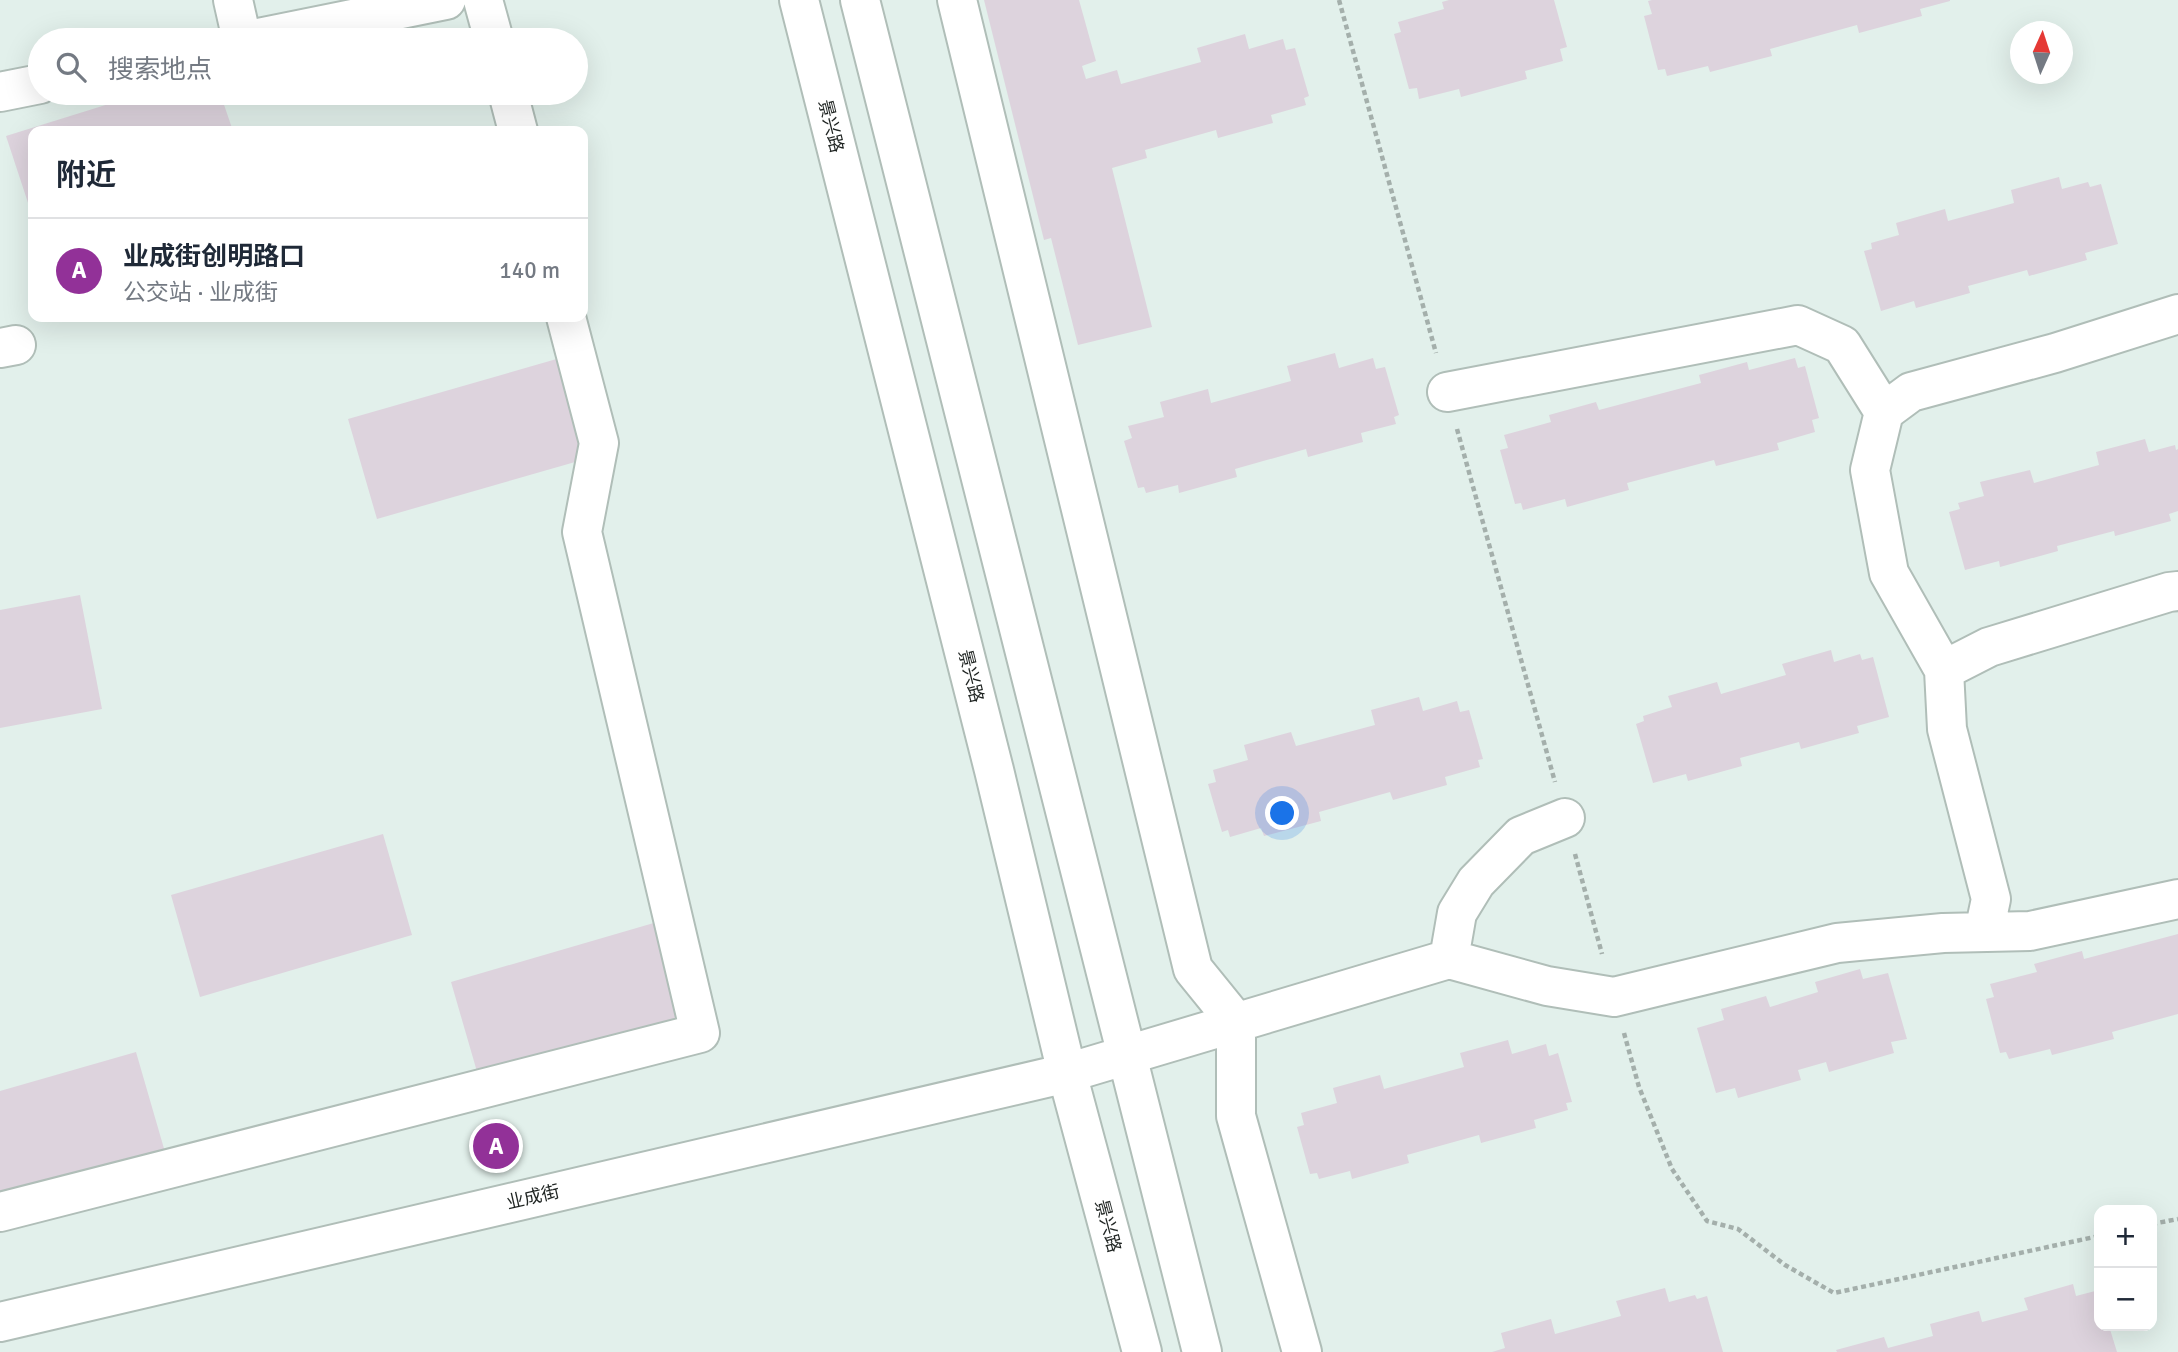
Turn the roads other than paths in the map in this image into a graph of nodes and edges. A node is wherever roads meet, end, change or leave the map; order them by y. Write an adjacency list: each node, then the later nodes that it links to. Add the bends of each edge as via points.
1 (233, 0): 7 (street)
2 (446, 0): 8 (street)
3 (483, 0): 9 (street)
4 (799, 0): 26 (street, 景兴路, via 995,770)
5 (860, 0): 25 (street)
6 (957, 0): 24 (street, via 1194,969)
7 (239, 28)
8 (308, 28)
9 (491, 28)
10 (28, 86): 11 (street)
11 (0, 92)
12 (511, 105): 13 (street)
13 (517, 126)
14 (2178, 314): 17 (street, via 1911,392)
15 (567, 322): 27 (street, via 599,443 582,532 700,1033)
16 (1447, 391): 17 (street, via 1798,325 1842,345)
17 (1884, 412): 19 (street, via 1870,470 1889,573)
18 (2178, 591): 19 (street, via 1989,647)
19 (1944, 670): 22 (street, via 1947,729 1991,899)
20 (1565, 818): 23 (street, via 1521,836 1476,882 1457,913)
21 (2178, 900): 22 (street, via 2030,931)
22 (1984, 932): 23 (street, via 1837,943 1614,997 1547,986)
23 (1449, 959): 24 (street, 业成街)
24 (1236, 1022): 25 (street, 业成街); 31 (street, via 1236,1116)
25 (1128, 1055): 26 (street, 业成街); 30 (street)
26 (1067, 1073): 28 (street, 业成街); 29 (street, 景兴路)
27 (0, 1212)
28 (0, 1322)
29 (1142, 1352)
30 (1202, 1352)
31 (1302, 1352)

